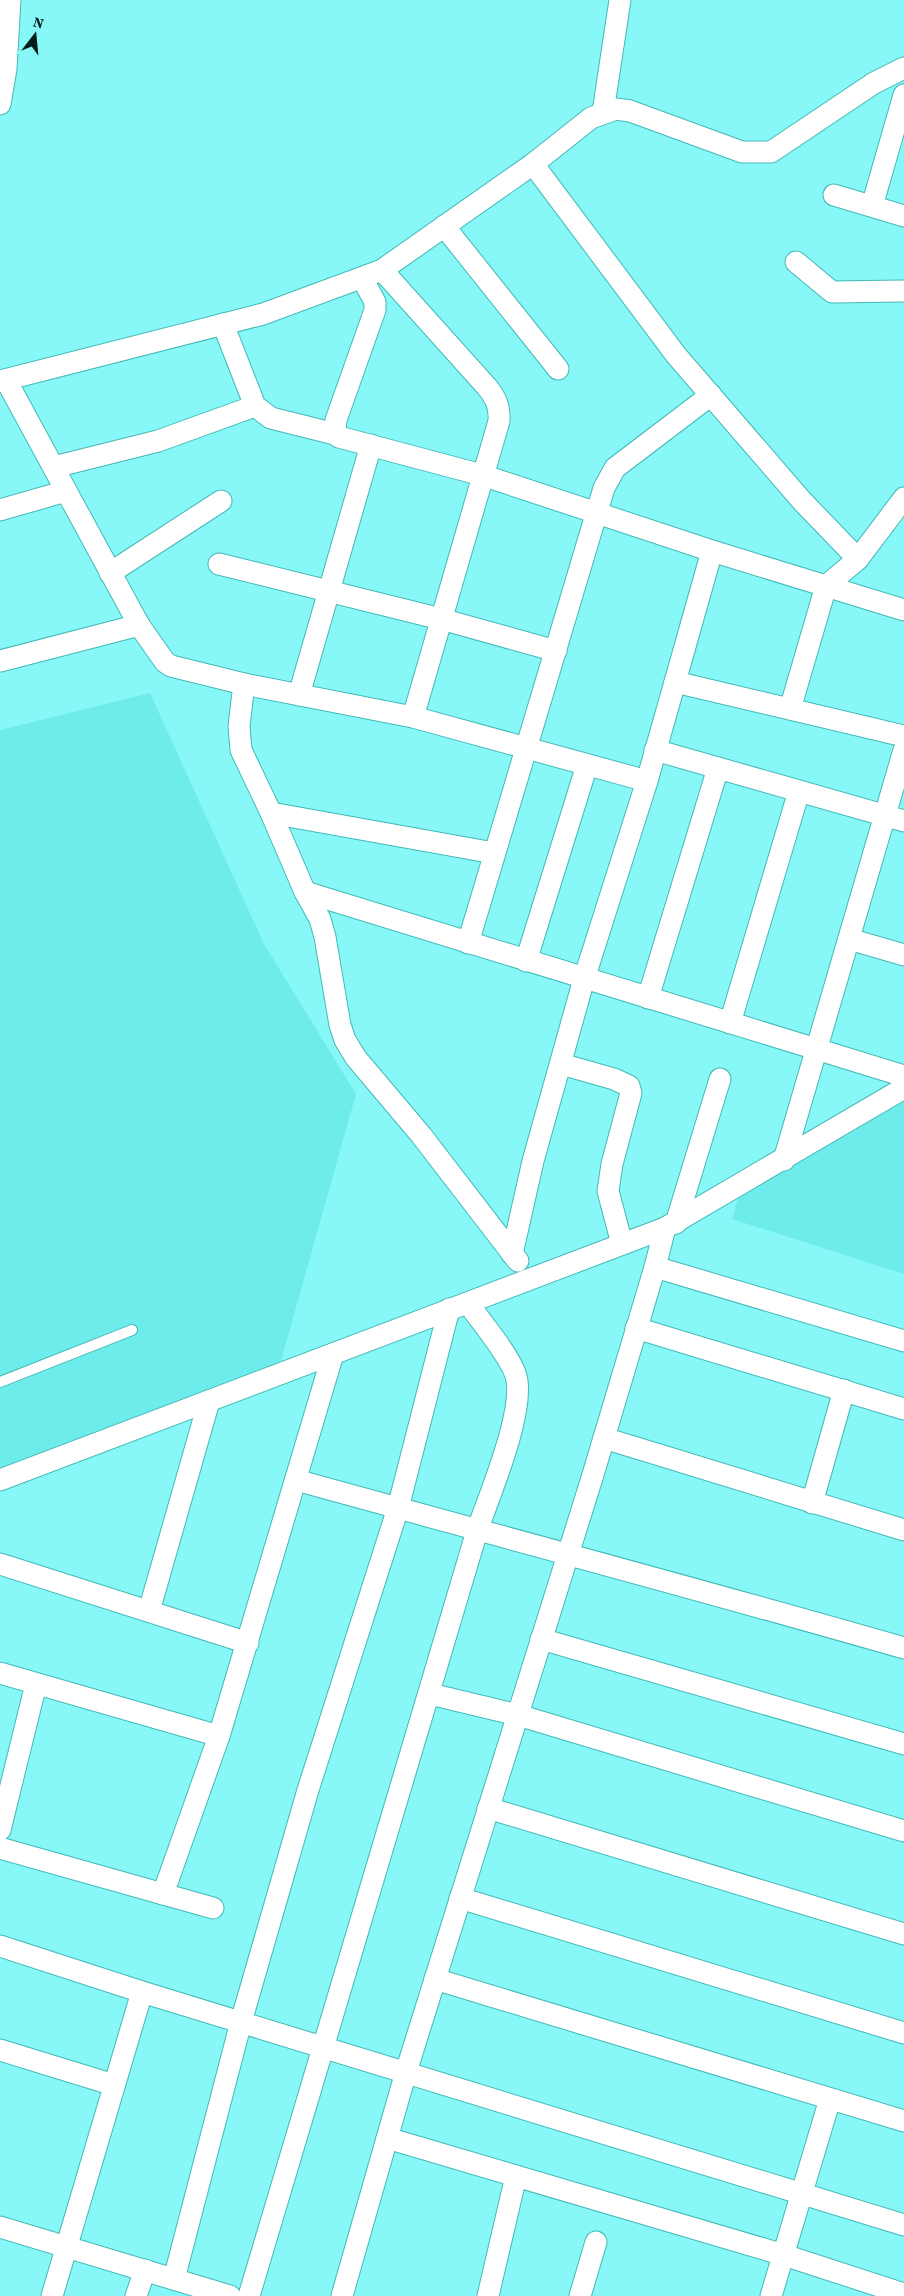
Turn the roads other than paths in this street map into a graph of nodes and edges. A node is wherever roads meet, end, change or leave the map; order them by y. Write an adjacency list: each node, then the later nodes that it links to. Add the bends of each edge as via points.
1 (10, 0): 5 (street, via 6,68)
2 (620, 0): 6 (street)
3 (904, 68): 6 (street, via 874,83 771,152 742,152 630,111 616,109)
4 (904, 95): 7 (street)
5 (0, 104)
6 (603, 112): 8 (street)
7 (901, 119): 10 (street)
8 (533, 164): 12 (street); 20 (street, via 676,355)
9 (834, 195): 10 (street)
10 (872, 206): 11 (street)
11 (904, 216)
12 (444, 226): 14 (street); 18 (street)
13 (796, 262): 16 (street, via 832,292)
14 (382, 270): 15 (street); 25 (street, via 495,397 499,421)
15 (362, 278): 17 (street, via 263,314); 22 (street, via 375,310 336,420)
16 (904, 291)
17 (223, 324): 19 (street); 21 (street)
18 (558, 369)
19 (3, 380): 24 (street)
20 (711, 395): 30 (street, via 615,468 604,488); 32 (street, via 802,501)
21 (255, 406): 22 (street, via 270,418); 24 (street, via 158,441)
22 (335, 434): 23 (street)
23 (371, 445): 25 (street); 36 (street)
24 (54, 468): 26 (street)
25 (482, 475): 30 (street); 38 (street)
26 (66, 492): 29 (street); 34 (street)
27 (904, 498): 32 (street)
28 (221, 501): 34 (street)
29 (0, 510)
30 (598, 512): 31 (street); 40 (street)
31 (712, 552): 35 (street); 42 (street)
32 (858, 559): 35 (street)
33 (219, 564): 36 (street)
34 (110, 573): 39 (street)
35 (826, 586): 37 (street); 45 (street)
36 (327, 591): 38 (street); 44 (street)
37 (904, 610)
38 (441, 619): 40 (street); 46 (street)
39 (139, 625): 41 (street); 43 (street, via 158,654 171,666)
40 (556, 651): 48 (street)
41 (0, 661)
42 (675, 682): 45 (street); 49 (street)
43 (244, 684): 44 (street); 55 (street, via 239,726 241,750)
44 (299, 695): 46 (street)
45 (790, 709): 47 (street)
46 (413, 717): 48 (street)
47 (904, 736)
48 (526, 748): 51 (street); 57 (street)
49 (655, 750): 52 (street); 53 (street)
50 (904, 750): 56 (street)
51 (587, 765): 53 (street); 62 (street)
52 (718, 768): 54 (street); 64 (street)
53 (647, 781): 63 (street)
54 (800, 791): 56 (street); 65 (street)
55 (271, 813): 57 (street); 58 (street)
56 (894, 818): 59 (street)
57 (494, 854): 60 (street)
58 (305, 892): 60 (street); 74 (street, via 322,926 345,1040)
59 (849, 939): 61 (street); 66 (street)
60 (468, 943): 62 (street)
61 (904, 955)
62 (526, 961): 63 (street)
63 (584, 979): 64 (street); 67 (street)
64 (648, 998): 65 (street)
65 (730, 1023): 66 (street)
66 (816, 1049): 68 (street); 71 (street)
67 (561, 1064): 73 (street, via 629,1086 631,1093 608,1191); 74 (street, via 533,1161)
68 (904, 1076)
69 (720, 1079): 72 (street)
70 (904, 1088): 71 (street)
71 (784, 1160): 72 (street)
72 (671, 1226): 73 (street); 75 (street)
73 (622, 1244): 76 (street)
74 (512, 1254): 76 (street)
75 (655, 1267): 78 (street); 80 (street)
76 (530, 1278): 77 (street)
77 (458, 1306): 81 (street); 90 (street); 92 (street, via 515,1372 519,1386 516,1415)
78 (636, 1328): 83 (street); 86 (street)
79 (132, 1330): 82 (lane)
80 (904, 1341)
81 (333, 1354): 84 (street); 88 (street)
82 (0, 1382)
83 (844, 1390): 85 (street); 89 (street)
84 (209, 1401): 87 (street); 95 (street)
85 (904, 1409)
86 (604, 1438): 89 (street); 93 (street)
87 (0, 1480)
88 (296, 1480): 90 (street); 97 (street)
89 (812, 1503): 91 (street)
90 (398, 1508): 92 (street); 116 (street, via 308,1790)
91 (904, 1530)
92 (477, 1531): 93 (street); 101 (street)
93 (568, 1553): 96 (street); 98 (street)
94 (0, 1564): 95 (street)
95 (149, 1611): 97 (street)
96 (541, 1639): 102 (street); 104 (street)
97 (248, 1643): 103 (street)
98 (904, 1648)
99 (0, 1673): 100 (street)
100 (36, 1684): 103 (street); 106 (street)
101 (430, 1694): 102 (street); 118 (street)
102 (518, 1715): 105 (street); 107 (street)
103 (219, 1736): 109 (street)
104 (904, 1744)
105 (488, 1808): 110 (street); 112 (street)
106 (0, 1830)
107 (904, 1831)
108 (0, 1848): 109 (street)
109 (163, 1894): 111 (street)
110 (460, 1898): 114 (street); 117 (street)
111 (213, 1908)
112 (904, 1934)
113 (0, 1946): 115 (street)
114 (435, 1979): 120 (street); 122 (street)
115 (142, 1992): 116 (street); 121 (street)
116 (241, 2022): 118 (street); 133 (street)
117 (904, 2033)
118 (325, 2048): 120 (street); 138 (street)
119 (0, 2050): 121 (street)
120 (406, 2072): 124 (street); 126 (street)
121 (114, 2085): 130 (street)
122 (830, 2099): 123 (street); 126 (street)
123 (904, 2121)
124 (387, 2138): 125 (street); 139 (street)
125 (516, 2176): 131 (street); 140 (street)
126 (802, 2193): 127 (street); 131 (street)
127 (904, 2224)
128 (0, 2227): 130 (street)
129 (596, 2242): 141 (street)
130 (67, 2248): 132 (street); 135 (street)
131 (784, 2255): 134 (street); 142 (street)
132 (145, 2270): 133 (street); 136 (street)
133 (174, 2279): 137 (street)
134 (904, 2294)
135 (52, 2296)
136 (136, 2296)
137 (230, 2296)
138 (250, 2296)
139 (342, 2296)
140 (488, 2296)
141 (580, 2296)
142 (771, 2296)

